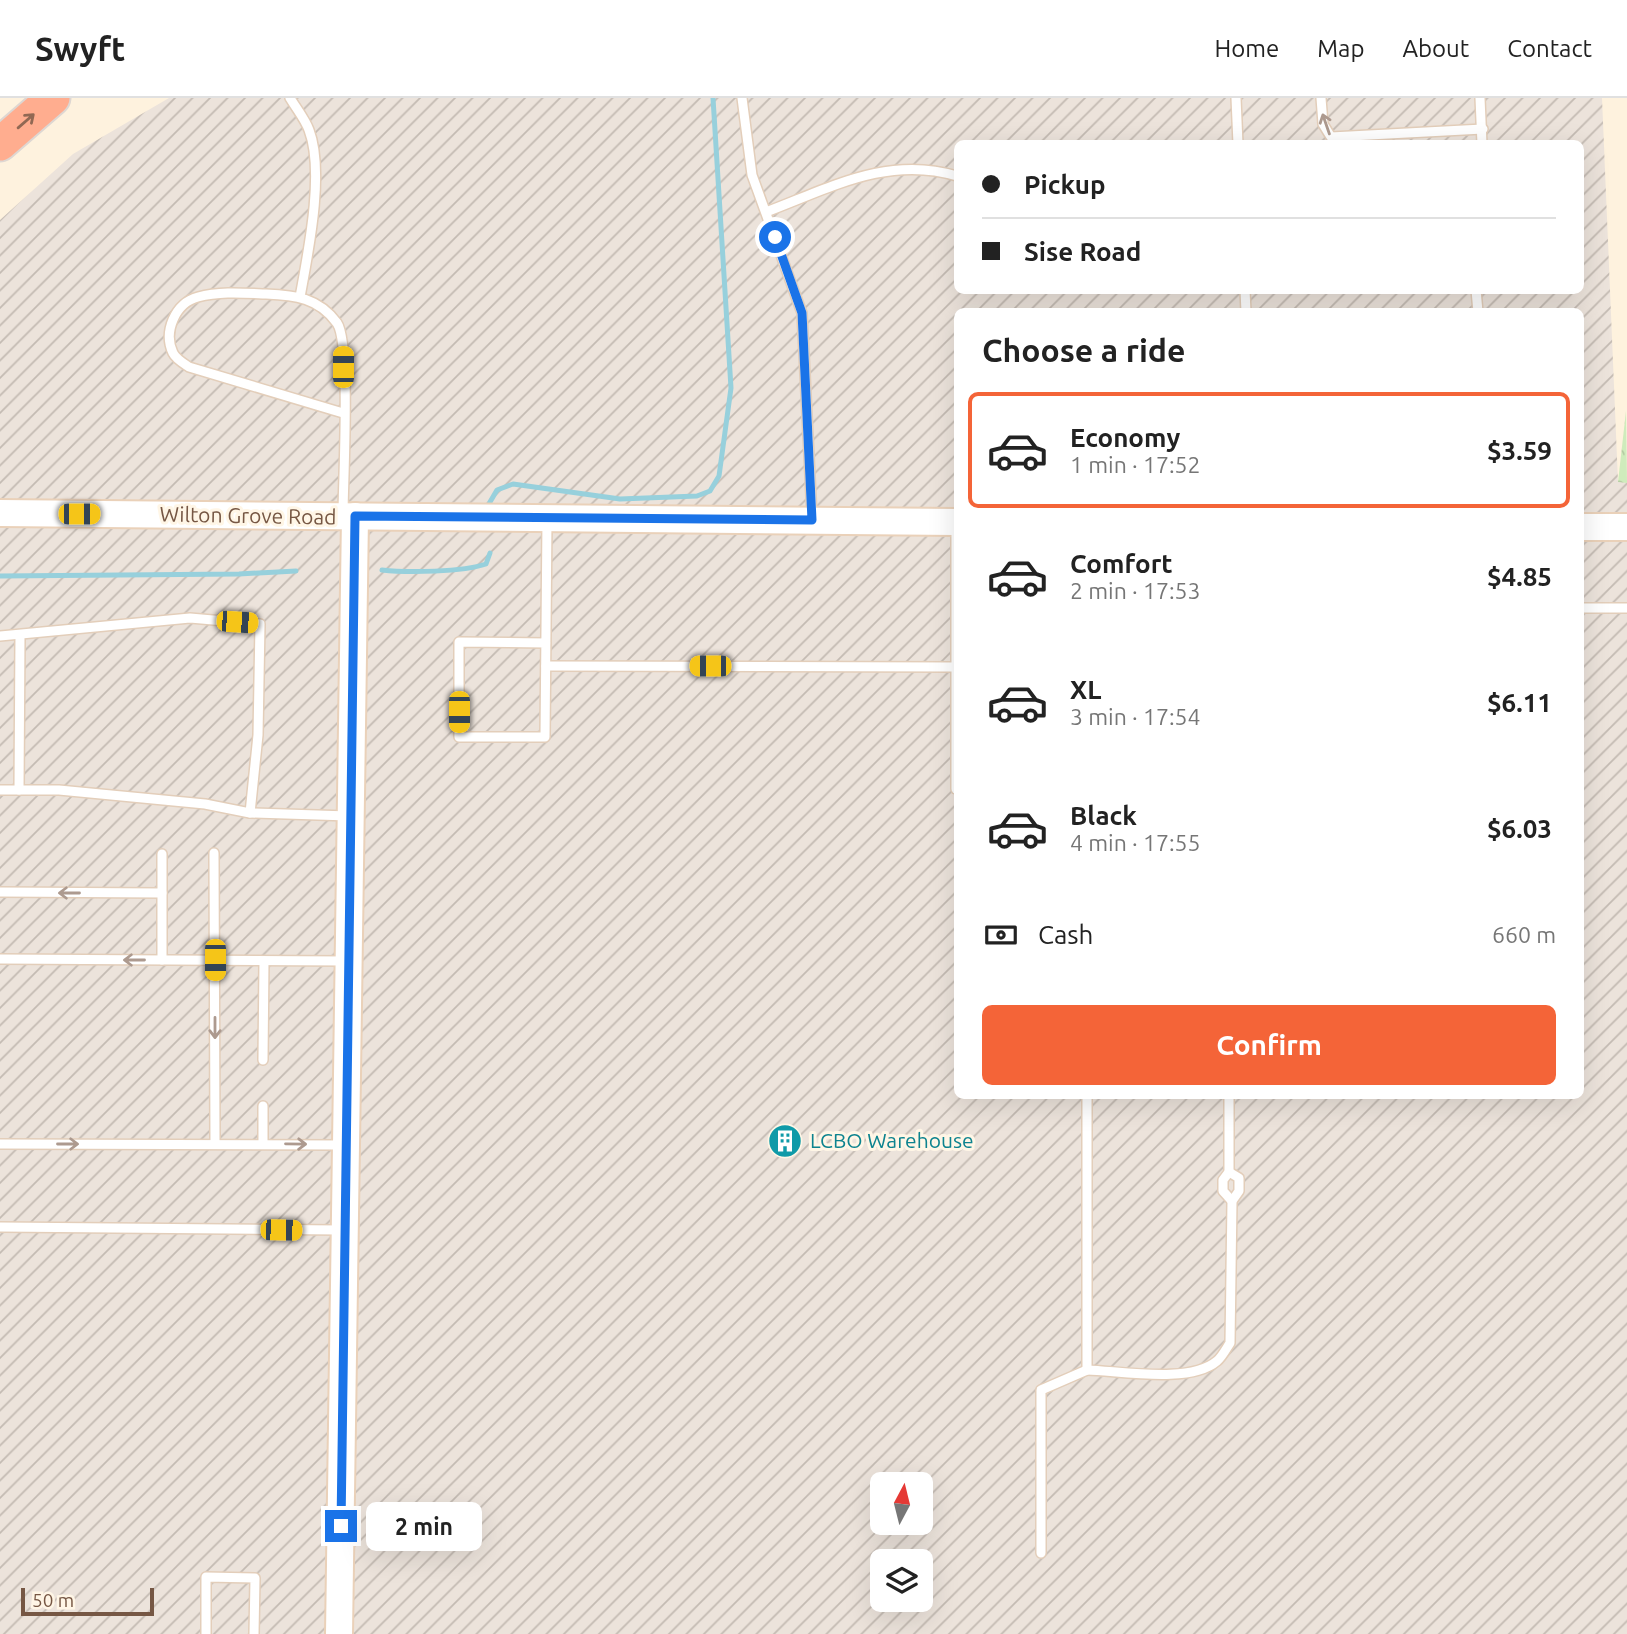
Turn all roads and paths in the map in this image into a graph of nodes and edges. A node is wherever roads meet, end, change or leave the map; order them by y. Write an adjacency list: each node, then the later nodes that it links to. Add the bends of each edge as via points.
1 (53, 98): 10 (highway, one-way to 1)
2 (290, 98): 13 (lane, via 309,129 314,148 313,224)
3 (742, 98): 12 (lane, via 752,175)
4 (1236, 98): 8 (lane)
5 (1321, 98): 7 (lane, one-way to 5, via 1331,137 1323,124)
6 (1480, 98): 7 (lane)
7 (1483, 129): 9 (lane)
8 (1238, 140)
9 (1482, 140)
10 (0, 144)
11 (954, 175): 12 (lane, via 936,170 879,170)
12 (766, 212): 18 (lane, via 802,313)
13 (300, 297): 14 (lane, via 311,299 339,325); 14 (lane, via 215,293 191,299 175,314 169,338 174,356 189,367)
14 (343, 413): 16 (lane)
15 (0, 513): 16 (street, Wilton Grove Road)
16 (349, 516): 17 (street, Wilton Grove Road); 32 (street)
17 (547, 518): 18 (street, Wilton Grove Road); 26 (lane)
18 (812, 520): 19 (street, Wilton Grove Road)
19 (954, 522)
20 (1584, 527): 21 (street)
21 (1627, 527)
22 (1584, 608): 23 (lane)
23 (1627, 608)
24 (20, 635): 25 (lane); 30 (lane); 31 (lane, via 190,618 260,624 258,735)
25 (0, 636)
26 (546, 643): 27 (lane); 27 (lane, via 459,642 459,737 545,737)
27 (546, 666): 28 (lane)
28 (954, 667)
29 (0, 790): 30 (lane)
30 (19, 790): 31 (lane, via 205,804)
31 (250, 813): 32 (lane)
32 (351, 816): 41 (street)
33 (214, 853): 39 (lane)
34 (162, 854): 36 (lane)
35 (0, 892): 36 (lane, one-way to 35)
36 (162, 893): 38 (lane)
37 (0, 959): 38 (lane, one-way to 37)
38 (162, 960): 39 (lane)
39 (215, 960): 40 (lane); 46 (lane, one-way to 46)
40 (264, 961): 41 (lane); 42 (lane)
41 (349, 961): 49 (street)
42 (263, 1060)
43 (1087, 1099): 52 (lane)
44 (1229, 1099): 52 (lane, via 1230,1172 1239,1178 1239,1191 1232,1201 1230,1343 1218,1360 1199,1371)
45 (263, 1106): 48 (lane)
46 (215, 1143): 47 (lane, one-way to 46); 48 (lane)
47 (0, 1144)
48 (263, 1144): 49 (lane, one-way to 49)
49 (346, 1145): 51 (street)
50 (0, 1227): 51 (lane)
51 (345, 1230): 56 (street)
52 (1087, 1370): 53 (lane, via 1041,1390)
53 (1041, 1553)
54 (206, 1634): 55 (lane, via 206,1577 254,1578)
55 (254, 1634)
56 (339, 1634)

